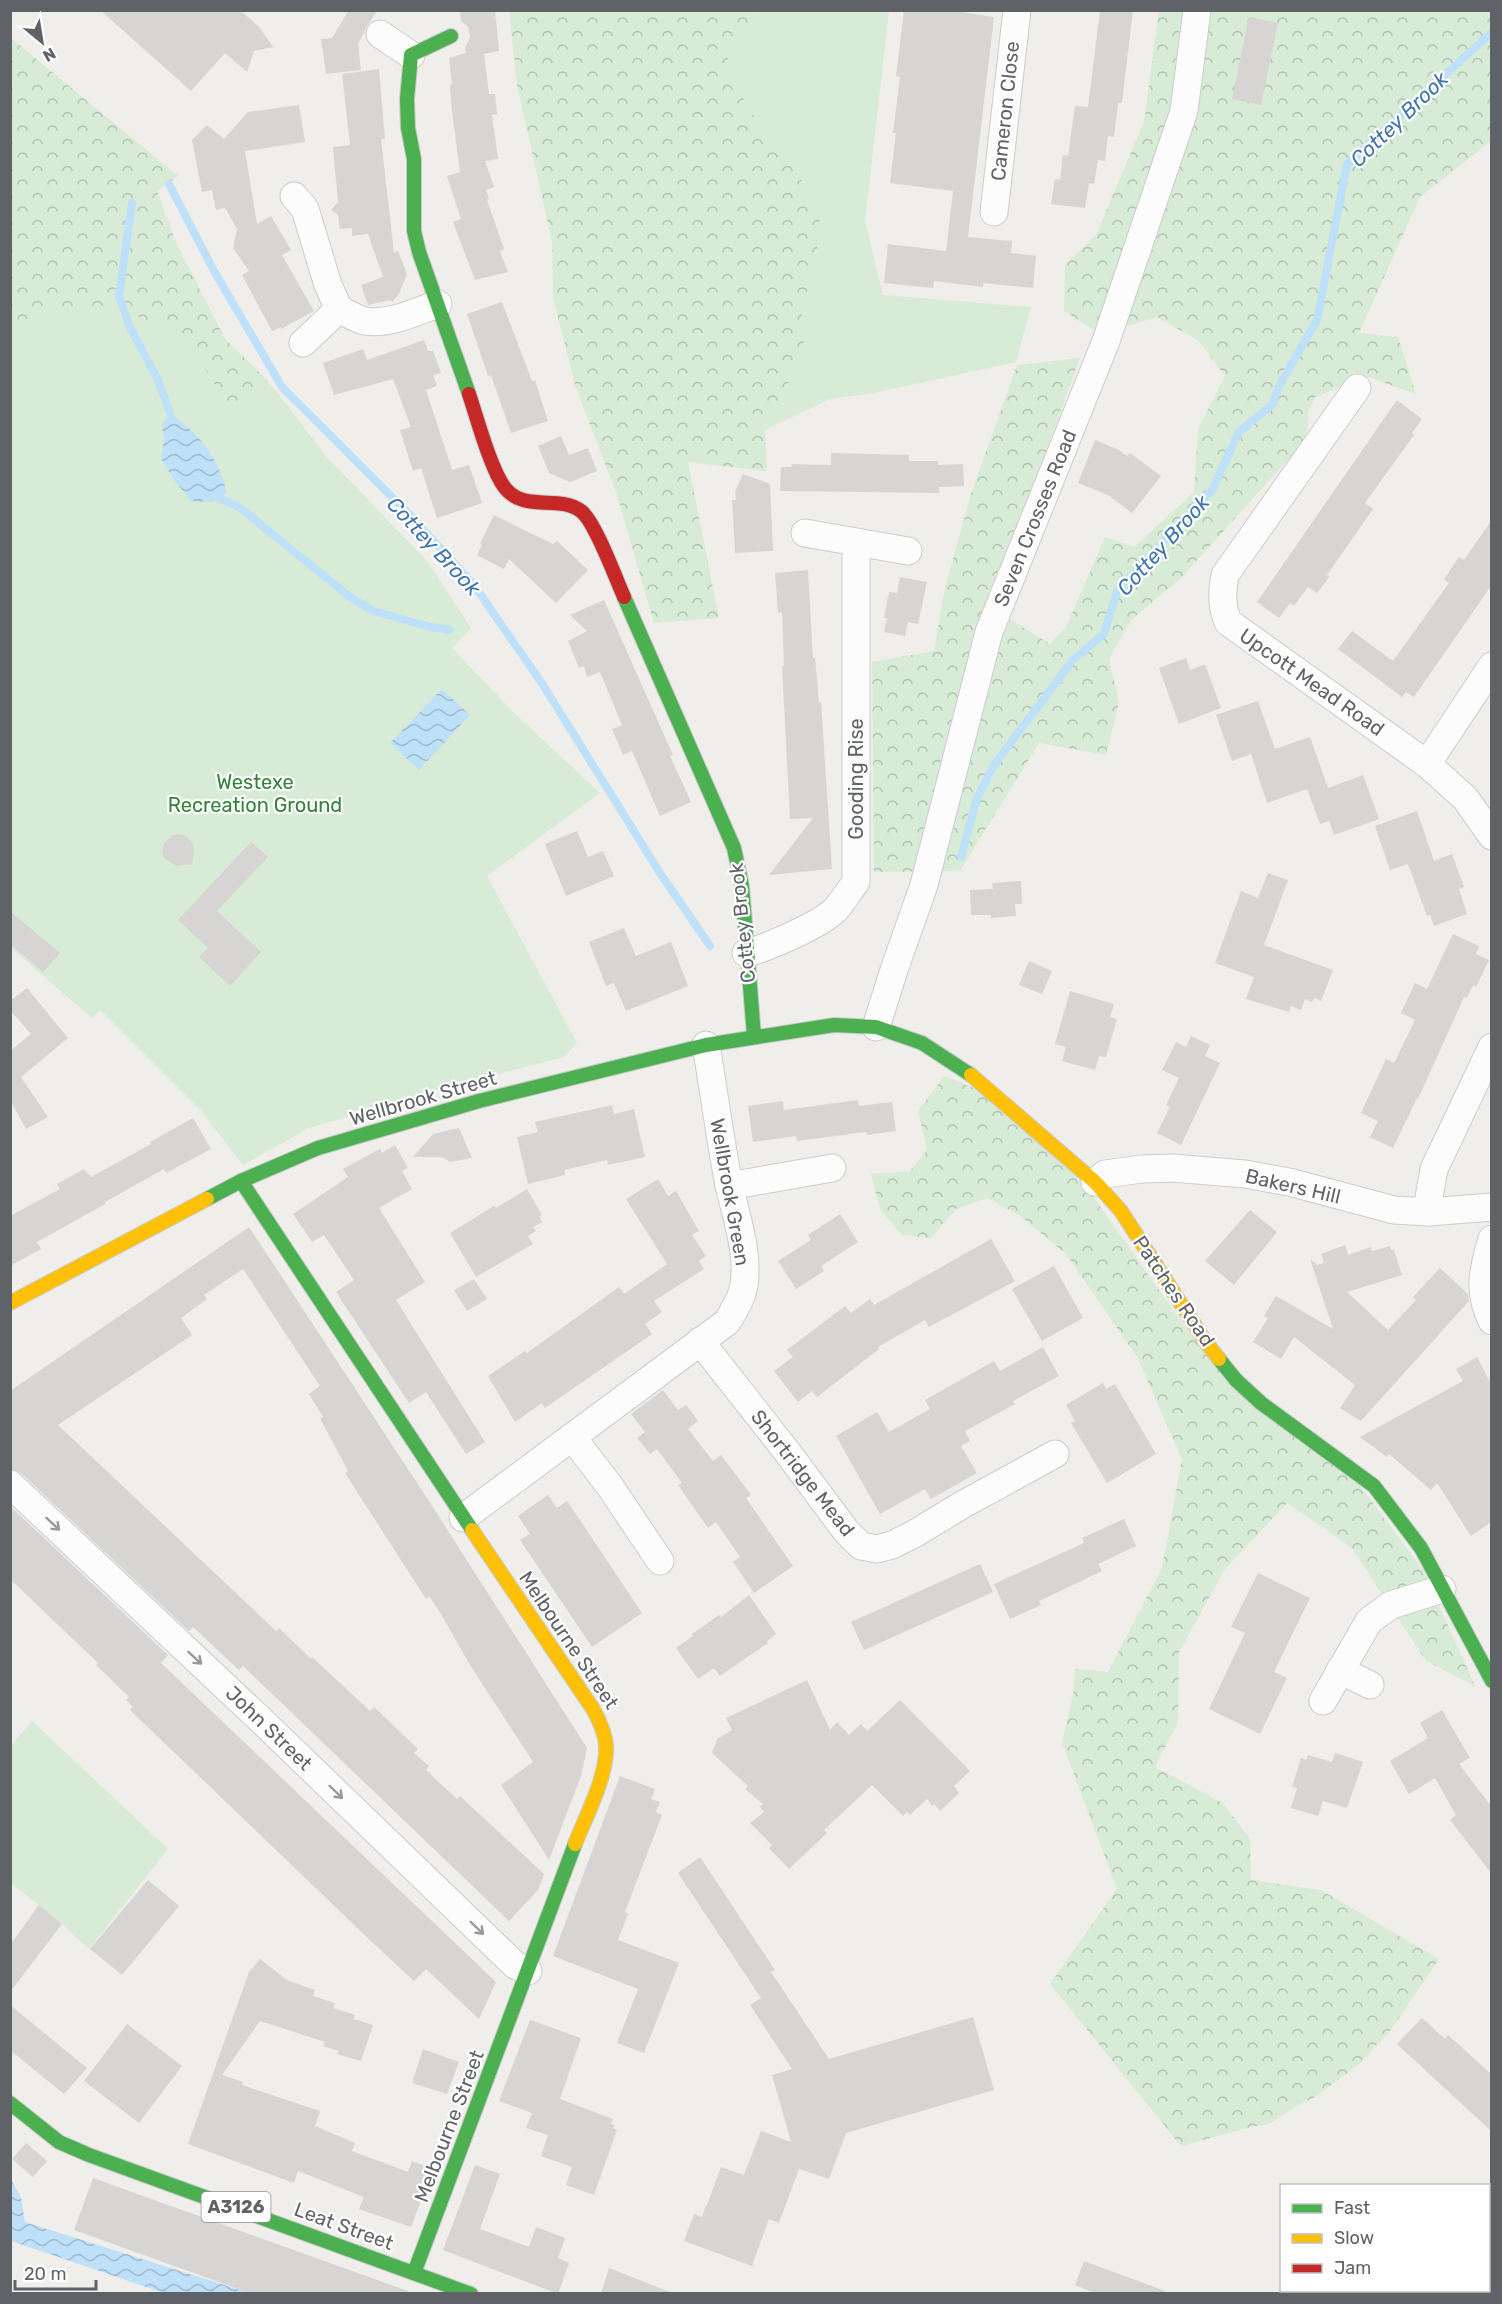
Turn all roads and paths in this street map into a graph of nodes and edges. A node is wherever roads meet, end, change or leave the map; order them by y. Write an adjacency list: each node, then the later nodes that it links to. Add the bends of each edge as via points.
1 (1017, 10): 7 (street, Cameron Close)
2 (1197, 10): 19 (street, Seven Crosses Road, via 1184,111 1106,341 989,632 924,885)
3 (380, 34): 5 (street)
4 (451, 36): 5 (street)
5 (411, 55): 8 (street, Cottey Brook, via 407,99 414,159 414,231)
6 (294, 196): 9 (street, via 305,209)
7 (994, 212)
8 (438, 304): 9 (street, via 383,321 364,321); 18 (street, Cottey Brook, via 505,489 518,500 567,505 582,511 592,525 734,848 742,886)
9 (339, 309): 10 (street)
10 (303, 343)
11 (1357, 388): 16 (street, Upcott Mead Road, via 1330,410 1225,575 1223,610 1228,622)
12 (805, 532): 13 (street)
13 (856, 542): 14 (street); 18 (street, Gooding Rise, via 856,882 835,911 778,942)
14 (908, 551)
15 (1491, 666): 16 (street)
16 (1427, 764): 17 (street, Upcott Mead Road, via 1466,798)
17 (1491, 836)
18 (746, 953): 20 (street, Cottey Brook)
19 (876, 1027): 20 (street, Wellbrook Street, via 834,1025); 25 (street, Patches Road, via 922,1043 967,1072)
20 (754, 1036): 21 (street, Wellbrook Street)
21 (706, 1045): 24 (street, Wellbrook Street, via 405,1122 318,1148); 26 (street, Wellbrook Green)
22 (1491, 1047): 28 (street, via 1434,1169)
23 (832, 1168): 26 (street)
24 (241, 1181): 30 (street, Wellbrook Street); 36 (street, Melbourne Street)
25 (1095, 1182): 28 (street, Bakers Hill, via 1105,1174 1142,1169 1240,1173 1394,1210); 38 (street, Patches Road, via 1121,1211 1205,1341 1236,1380 1261,1403 1374,1486 1421,1548)
26 (729, 1186): 32 (street, Wellbrook Green, via 742,1244 744,1287 727,1322)
27 (1491, 1207): 28 (street, Bakers Hill)
28 (1429, 1212)
29 (1491, 1239): 31 (street, via 1482,1275)
30 (10, 1303)
31 (1491, 1322)
32 (700, 1341): 33 (street, Wellbrook Green); 34 (street, Shortridge Mead, via 861,1546 877,1549 914,1534)
33 (572, 1437): 36 (street, Wellbrook Green); 37 (street)
34 (1055, 1454)
35 (10, 1484): 43 (street, John Street, one-way to 43, via 515,1965)
36 (463, 1518): 43 (street, Melbourne Street, via 592,1709 602,1725 606,1744 606,1763)
37 (660, 1562)
38 (1442, 1589): 39 (street, via 1391,1605 1369,1621); 40 (street, Patches Road)
39 (1340, 1670): 41 (street); 42 (street)
40 (1491, 1681)
41 (1370, 1685)
42 (1323, 1701)
43 (528, 1971): 45 (street, Melbourne Street)
44 (10, 2103): 45 (street, Leat Street / A3126, via 59,2142)
45 (414, 2273): 46 (street, Leat Street / A3126)
46 (471, 2294)

